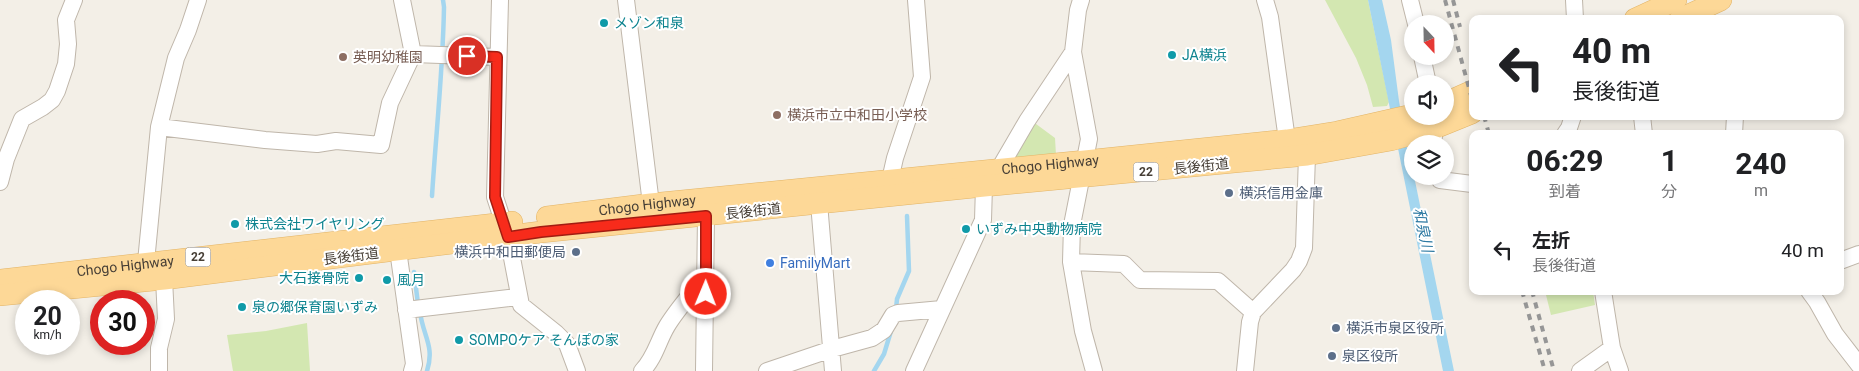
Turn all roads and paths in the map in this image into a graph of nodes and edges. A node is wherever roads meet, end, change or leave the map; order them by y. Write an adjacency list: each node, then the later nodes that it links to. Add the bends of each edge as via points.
1 (74, 0): 28 (street, via 66,20 66,64 58,90 52,100 22,119)
2 (198, 0): 23 (street, via 176,58)
3 (402, 0): 18 (street)
4 (500, 0): 19 (street)
5 (626, 0): 34 (street)
6 (916, 0): 32 (street, via 922,77 895,158)
7 (1081, 0): 17 (street)
8 (1265, 0): 25 (street)
9 (1410, 0): 13 (street)
10 (1574, 0): 14 (street)
11 (1676, 0): 15 (main road)
12 (1717, 8): 16 (main road)
13 (1414, 15)
14 (1576, 15)
15 (1644, 15)
16 (1693, 15)
17 (1073, 52): 26 (street); 27 (street, via 1089,139)
18 (413, 54): 19 (street); 23 (street, via 390,103 381,145 265,140)
19 (497, 57): 36 (street, via 495,197)
20 (1469, 92): 21 (main road)
21 (1454, 99)
22 (1469, 114): 24 (main road, 長後街道 / 22)
23 (159, 127): 40 (street)
24 (1427, 127): 25 (main road, 長後街道 / 22)
25 (1299, 144): 27 (main road, 長後街道 / 22); 51 (street, via 1304,248 1294,270)
26 (999, 169): 27 (main road, Chogo Highway / 22); 32 (main road, Chogo Highway / 22)
27 (1084, 170): 31 (main road, 長後街道 / 22); 41 (street, via 1072,225)
28 (0, 182)
29 (1454, 182): 30 (street)
30 (1469, 184)
31 (984, 186): 32 (main road, 長後街道 / 22); 50 (street, via 983,220)
32 (890, 188): 33 (main road, 長後街道 / 22); 34 (main road, Chogo Highway / 22)
33 (819, 203): 35 (main road, 長後街道 / 22); 53 (street)
34 (651, 204): 36 (main road, Chogo Highway / 22)
35 (706, 216): 36 (main road, 長後街道 / 22, via 541,232); 42 (street)
36 (506, 230): 37 (main road, 長後街道 / 22); 40 (main road, Chogo Highway / 22); 48 (street)
37 (398, 250): 43 (main road, 長後街道 / 22); 49 (street)
38 (1859, 254): 39 (street)
39 (1844, 260)
40 (146, 262): 44 (main road, Chogo Highway / 22)
41 (1071, 262): 51 (street, via 1124,264 1140,280 1218,282); 63 (street, via 1083,331)
42 (706, 275): 58 (street, via 667,326); 59 (street)
43 (164, 279): 45 (main road, 長後街道 / 22); 55 (street, via 166,319 159,348)
44 (0, 280)
45 (0, 295)
46 (1604, 295): 52 (street)
47 (1812, 295): 54 (street, via 1835,334)
48 (518, 296): 49 (street); 57 (street, via 521,305 567,344)
49 (409, 309): 56 (street)
50 (942, 309): 53 (street, via 895,314 884,330 872,338); 62 (street)
51 (1253, 312): 64 (street)
52 (1612, 348): 65 (street); 66 (street)
53 (832, 349): 60 (street); 61 (street)
54 (1859, 365)
55 (159, 371)
56 (412, 371)
57 (577, 371)
58 (642, 371)
59 (704, 371)
60 (768, 371)
61 (833, 371)
62 (914, 371)
63 (1094, 371)
64 (1245, 371)
65 (1580, 371)
66 (1620, 371)

